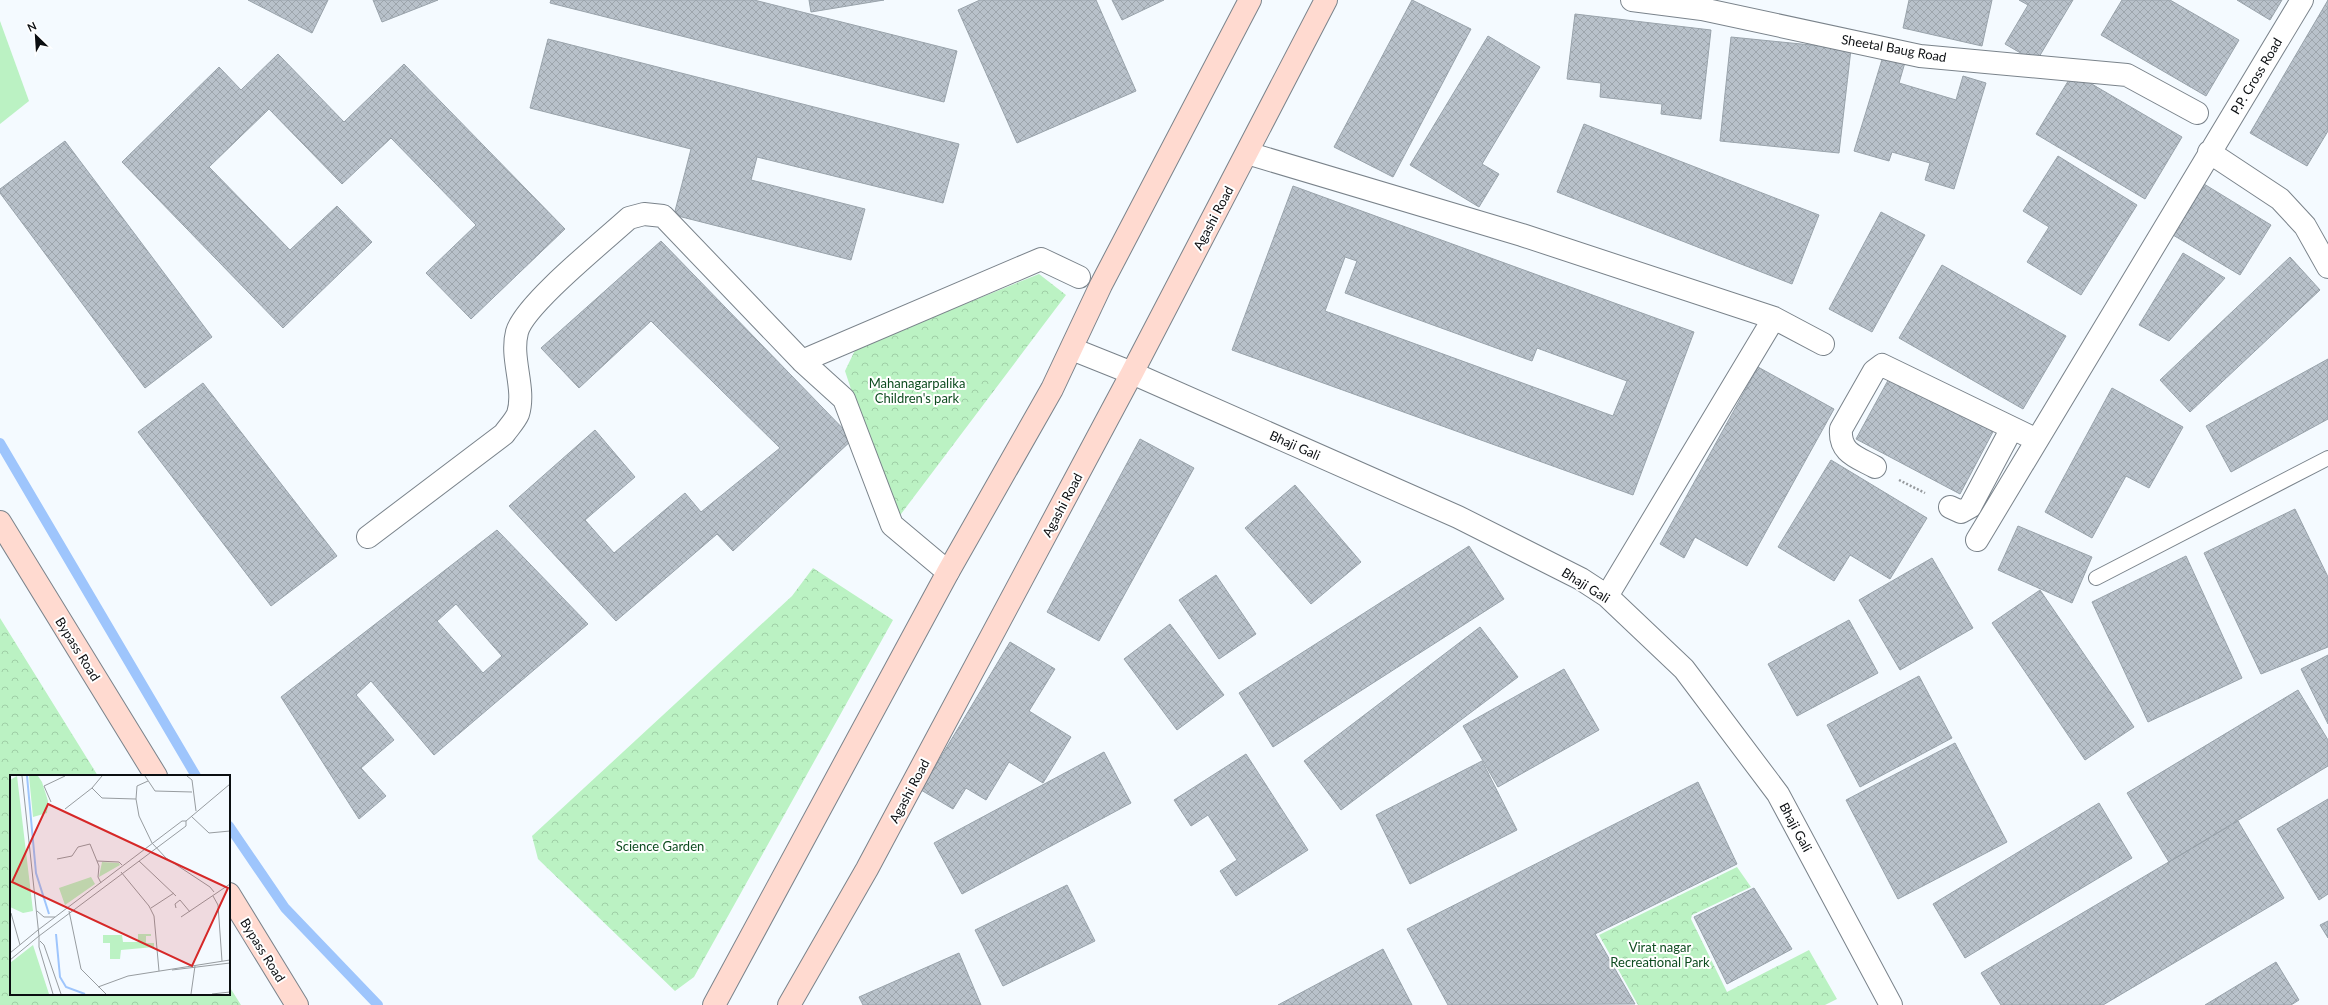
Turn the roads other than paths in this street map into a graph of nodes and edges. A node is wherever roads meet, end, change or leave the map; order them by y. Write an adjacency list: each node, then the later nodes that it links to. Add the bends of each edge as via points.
1 (1250, 0): 12 (street, via 1101,285)
2 (1326, 0): 7 (street, Agashi Road)
3 (1632, 0): 5 (street, Sheetal Baug Road, via 1702,9 1920,56 2127,76)
4 (2302, 0): 6 (street, P.P. Cross Road)
5 (2197, 113)
6 (2209, 152): 8 (street, via 2280,199 2305,226); 16 (street, P.P. Cross Road)
7 (1247, 153): 10 (street, via 1522,235); 14 (street, Agashi Road)
8 (2328, 268)
9 (1079, 277): 13 (street, via 1041,259)
10 (1774, 318): 11 (street); 25 (street)
11 (1823, 344)
12 (1072, 349): 14 (street, Bhaji Gali); 23 (street)
13 (802, 361): 21 (street, via 663,216 644,214 629,218 530,310 517,331 514,354 520,400 517,414 504,434); 23 (street, via 844,399 892,525)
14 (1132, 373): 25 (street, Bhaji Gali, via 1458,518 1581,579); 30 (street, Agashi Road, via 867,869)
15 (2012, 428): 16 (street); 18 (street, via 1882,365 1874,371 1841,429 1840,438 1846,451); 19 (street, via 1970,507 1961,512)
16 (2037, 440): 22 (street, P.P. Cross Road)
17 (2328, 458): 24 (lane)
18 (1875, 467)
19 (1950, 507)
20 (0, 522): 26 (street, Bypass Road)
21 (368, 537)
22 (1977, 540)
23 (948, 572): 29 (street)
24 (2096, 578)
25 (1607, 596): 31 (street, Bhaji Gali, via 1684,669 1778,794)
26 (155, 775)
27 (230, 896): 28 (street, Bypass Road)
28 (297, 1005)
29 (714, 1005)
30 (789, 1005)
31 (1891, 1005)

